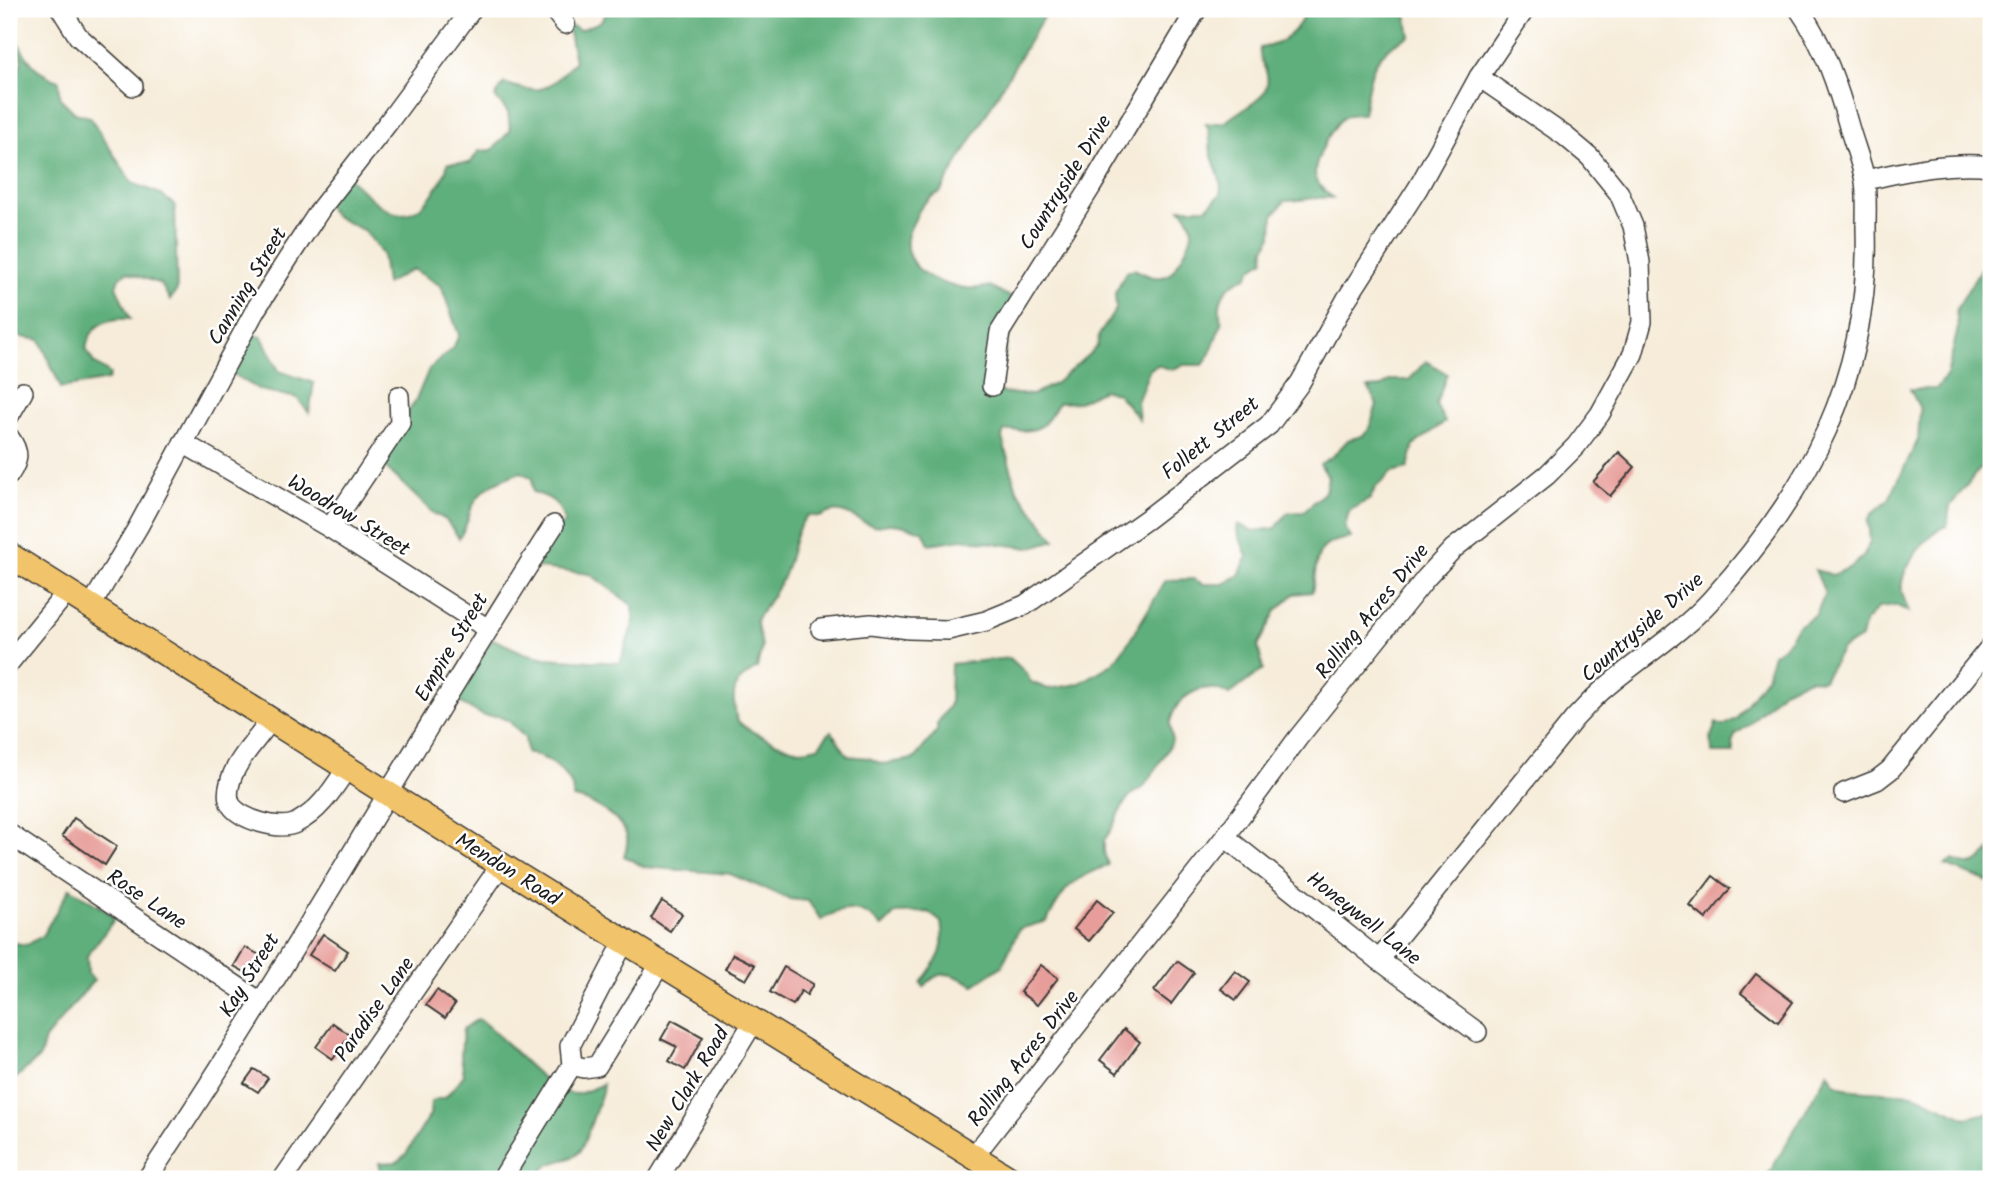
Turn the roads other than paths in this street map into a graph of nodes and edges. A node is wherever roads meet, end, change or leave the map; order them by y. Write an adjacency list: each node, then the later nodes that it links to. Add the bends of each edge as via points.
1 (61, 9): 7 (street, via 78,36)
2 (472, 9): 15 (street, Canning Street, via 322,207 256,310)
3 (1197, 9): 10 (street, Countryside Drive, via 1000,332)
4 (1525, 9): 6 (street, Follett Street)
5 (1798, 9): 9 (street, Countryside Drive, via 1828,61)
6 (1479, 77): 23 (street, Follett Street, via 1300,383 1269,425 1025,605 948,630 871,624); 31 (street, Rolling Acres Drive, via 1565,136 1590,157 1619,193 1633,226 1640,262 1642,322 1633,354 1600,414 1576,446 1547,475 1453,549 1426,578)
7 (133, 86)
8 (1991, 166): 9 (street, via 1968,163)
9 (1865, 180): 34 (street, Countryside Drive, via 1863,313 1849,373 1831,424 1783,508 1709,603 1603,689 1575,718)
10 (992, 386)
11 (23, 393): 13 (street)
12 (399, 396): 18 (street, via 400,423)
13 (9, 416)
14 (9, 437): 16 (street, via 18,454)
15 (183, 443): 18 (street, Woodrow Street); 21 (street, Canning Street)
16 (9, 475)
17 (554, 525): 22 (street, Empire Street)
18 (330, 528): 22 (street, Woodrow Street)
19 (9, 555): 20 (main road, Mendon Road)
20 (67, 592): 21 (main road, Mendon Road); 25 (street)
21 (91, 606): 26 (main road, Mendon Road)
22 (488, 629): 29 (street, Empire Street)
23 (821, 629)
24 (1991, 646): 28 (street, via 1890,770)
25 (9, 663)
26 (271, 720): 27 (main road, Mendon Road); 27 (street, via 233,773 228,794 238,811 262,823 293,825 318,808)
27 (347, 768): 29 (main road, Mendon Road)
28 (1844, 793)
29 (390, 794): 32 (main road, Mendon Road); 36 (street, Kay Street)
30 (9, 834): 36 (street, Rose Lane)
31 (1225, 837): 34 (street, Honeywell Lane); 40 (street, Rolling Acres Drive)
32 (501, 865): 33 (main road, Mendon Road); 42 (street, Paradise Lane)
33 (625, 940): 35 (main road, Mendon Road); 39 (street, via 570,1046)
34 (1379, 960): 38 (street, Honeywell Lane)
35 (661, 963): 37 (main road, Mendon Road); 39 (street, via 597,1066)
36 (260, 1001): 41 (street, Kay Street)
37 (754, 1021): 40 (main road, Mendon Road); 44 (street, New Clark Road)
38 (1477, 1032)
39 (572, 1065): 43 (street)
40 (973, 1157): 45 (main road, Mendon Road)
41 (147, 1179)
42 (283, 1179)
43 (502, 1179)
44 (658, 1179)
45 (1010, 1179)

